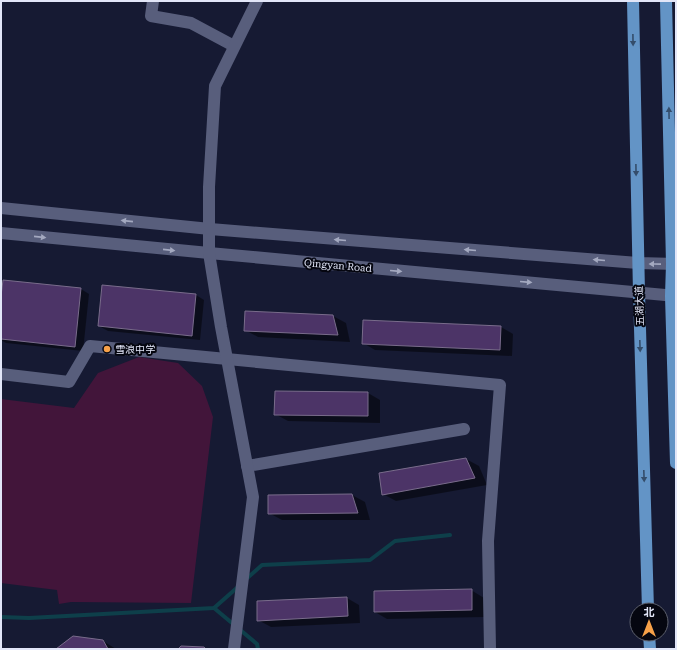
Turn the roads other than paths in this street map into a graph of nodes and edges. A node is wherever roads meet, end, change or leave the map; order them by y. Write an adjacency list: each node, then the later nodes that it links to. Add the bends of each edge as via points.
1 (153, 1): 5 (street, via 151,16 191,23)
2 (257, 1): 5 (street)
3 (633, 1): 10 (main road, 五湖大道, one-way to 10)
4 (666, 1): 11 (main road, one-way to 4)
5 (234, 46): 7 (street, via 215,86 209,187)
6 (1, 208): 7 (street, one-way to 6)
7 (210, 230): 9 (street); 10 (street, one-way to 7)
8 (1, 233): 9 (street, Qingyan Road, one-way to 9)
9 (209, 254): 12 (street, Qingyan Road, one-way to 12); 14 (street)
10 (638, 263): 11 (street, one-way to 10); 12 (main road, 五湖大道)
11 (674, 264): 13 (main road)
12 (639, 293): 13 (street, Qingyan Road); 19 (main road, 五湖大道, one-way to 19)
13 (674, 296): 17 (main road)
14 (228, 360): 15 (street, via 90,346 68,382); 18 (street); 21 (street, via 500,385 488,541)
15 (1, 374)
16 (464, 429): 18 (street)
17 (676, 463)
18 (246, 466): 20 (street, via 253,497)
19 (648, 602)
20 (234, 647)
21 (490, 649)

